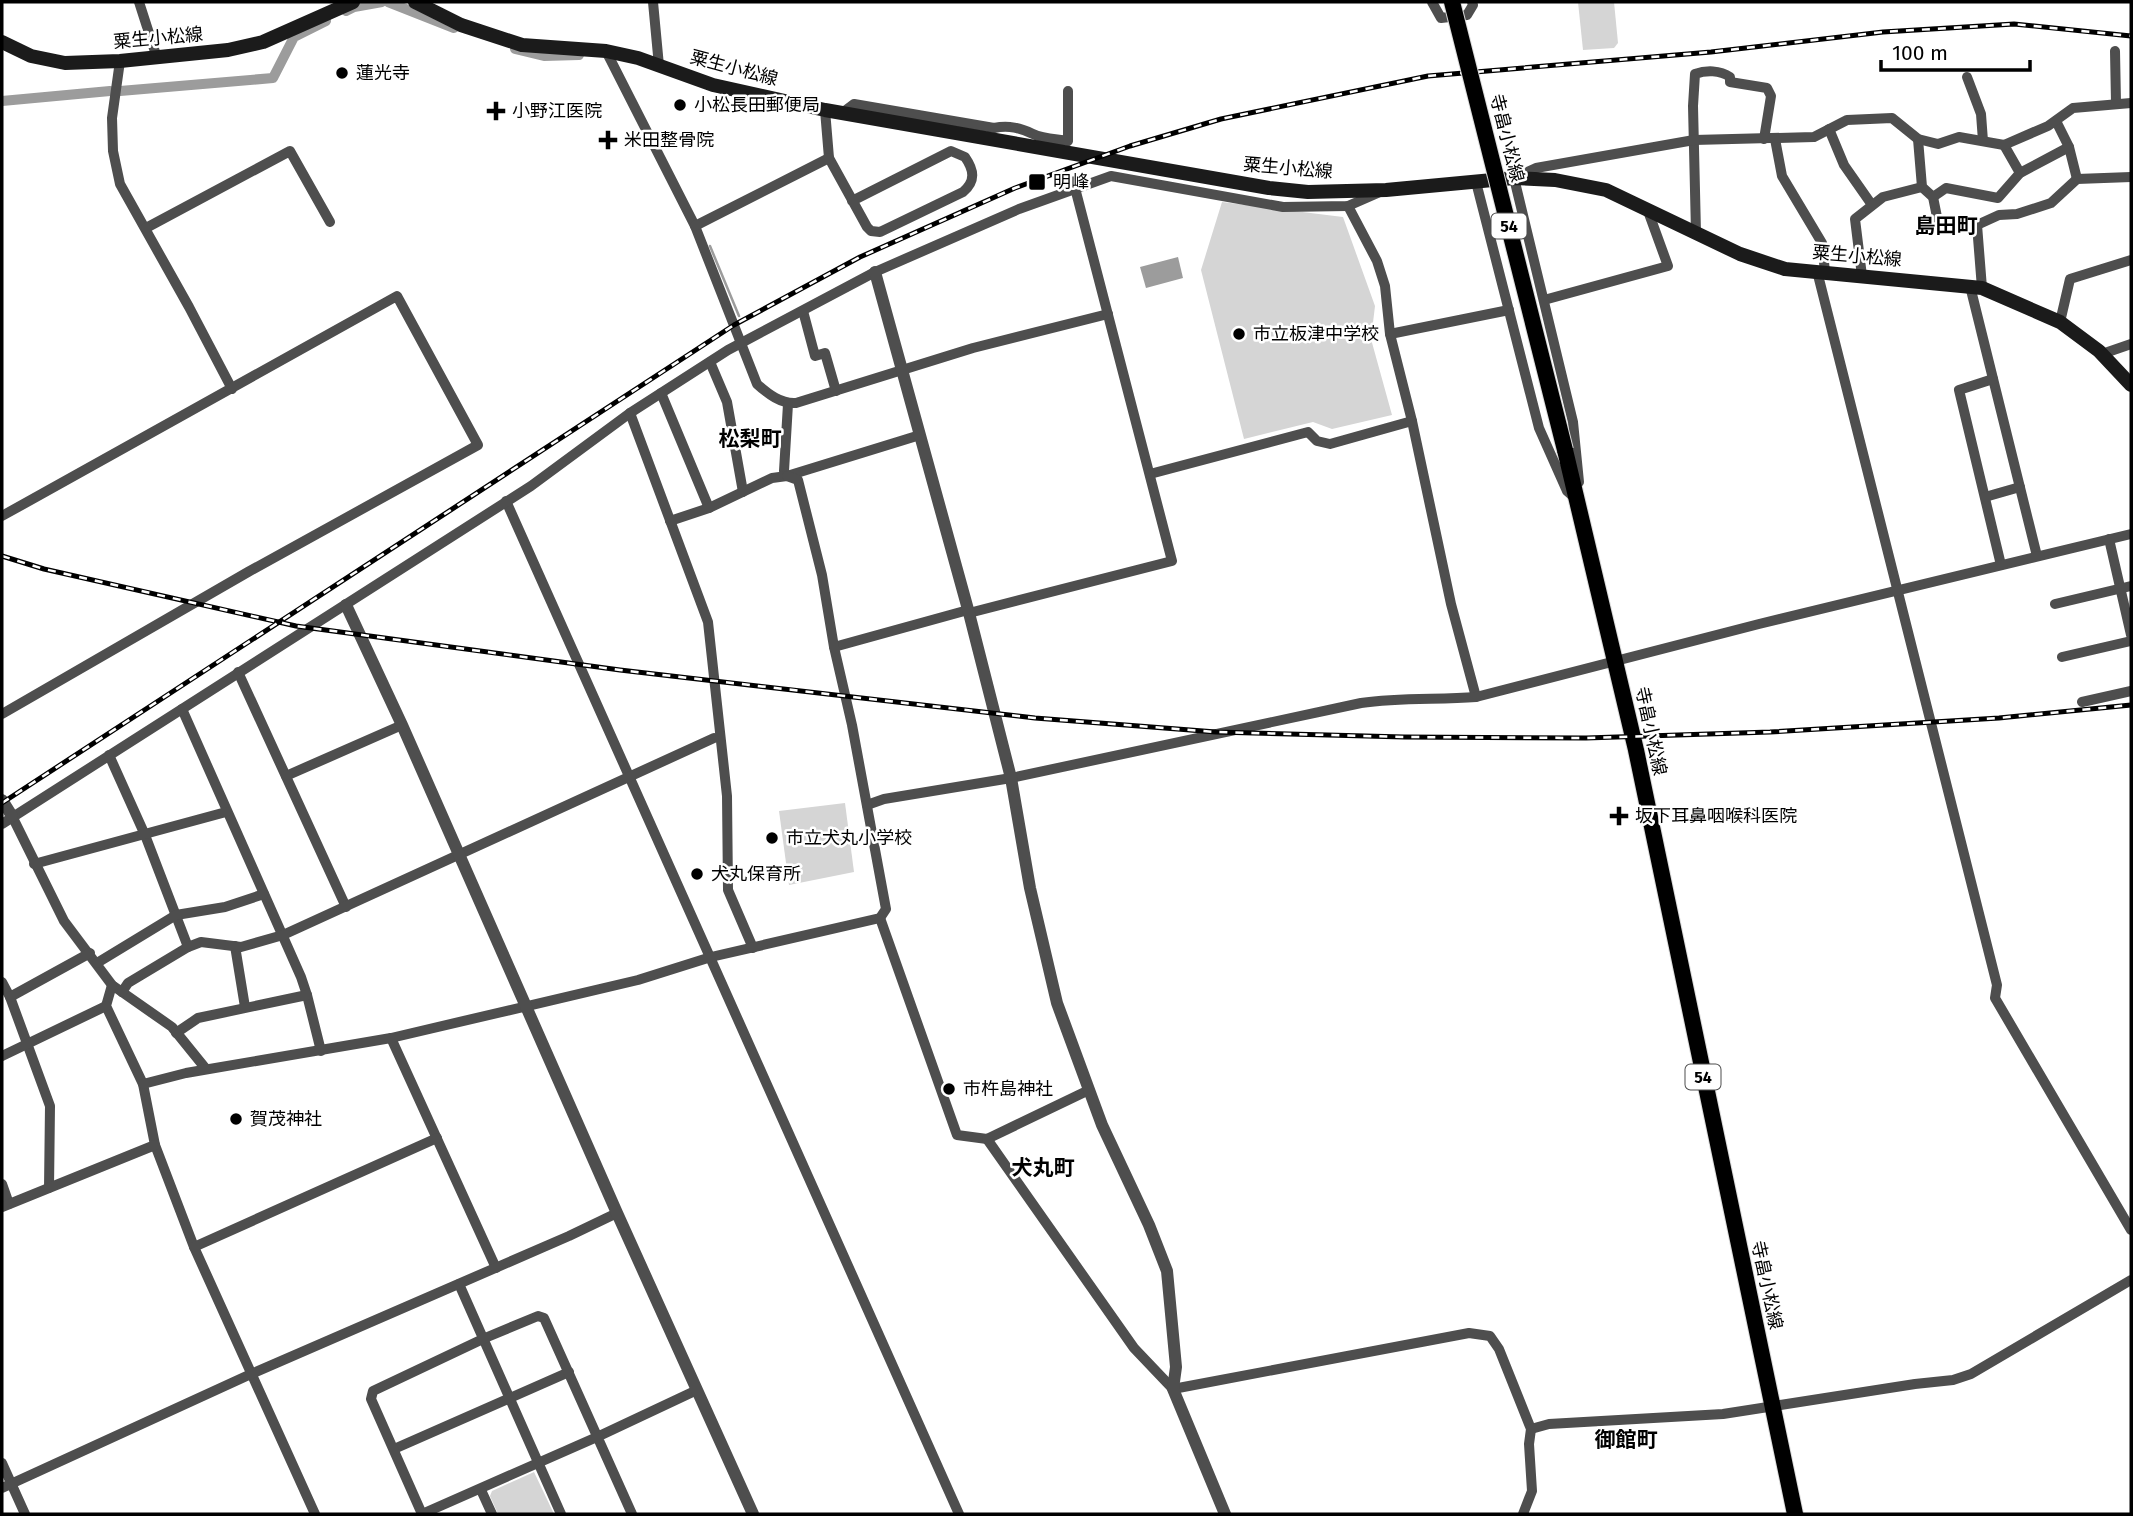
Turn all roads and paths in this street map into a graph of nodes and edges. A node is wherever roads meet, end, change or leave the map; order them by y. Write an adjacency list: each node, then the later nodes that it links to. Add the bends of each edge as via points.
1 (139, 2): 11 (street)
2 (353, 2): 11 (main road, 粟生小松線, via 263,42)
3 (415, 2): 9 (main road, 粟生小松線, via 461,25 522,45)
4 (653, 2): 13 (street)
5 (1432, 2): 7 (street, via 1441,18 1468,15)
6 (1452, 2): 77 (main road, 寺畠小松線 / 54, bridge)
7 (1472, 2)
8 (2, 43): 12 (main road, 粟生小松線, via 48,61)
9 (606, 51): 13 (main road, 粟生小松線); 44 (street)
10 (2115, 51): 16 (street)
11 (157, 58): 12 (main road, 粟生小松線)
12 (120, 61): 45 (street, via 111,118 113,151 120,184)
13 (659, 66): 18 (main road, 粟生小松線, via 713,85)
14 (1967, 77): 25 (street, via 1981,114)
15 (1068, 90): 19 (street, via 1068,141 1005,126 994,128 853,104)
16 (2116, 103): 17 (street); 20 (street, via 2073,108)
17 (2131, 103)
18 (825, 110): 19 (main road, 粟生小松線); 28 (street)
19 (842, 113): 36 (main road, 粟生小松線, via 1269,188)
20 (2056, 121): 26 (street); 27 (street)
21 (1829, 129): 22 (street, via 1814,137); 23 (street, via 1847,120 1892,118); 39 (street, via 1844,165)
22 (1769, 139): 24 (street); 24 (street, via 1770,91 1730,82 1730,76 1721,72 1706,72 1695,74); 49 (street, via 1782,176 1822,243)
23 (1918, 139): 25 (street, via 1938,144 1959,137); 34 (street)
24 (1694, 140): 31 (street, via 1536,168); 46 (street)
25 (1983, 141): 26 (street)
26 (2004, 145): 29 (street)
27 (2069, 147): 29 (street); 32 (street)
28 (829, 158): 38 (street); 44 (street)
29 (2020, 173): 37 (street, via 1998,198 1946,188)
30 (2131, 177): 32 (street)
31 (1514, 178): 33 (main road, 粟生小松線); 41 (main road, 粟生小松線, via 1606,190); 52 (street)
32 (2077, 179): 43 (street, via 2051,202)
33 (1476, 182): 36 (main road, 粟生小松線); 53 (street)
34 (1922, 187): 37 (street); 39 (street, via 1882,197)
35 (1075, 188): 40 (street, via 1111,176 1283,206); 48 (street); 55 (street)
36 (1386, 190): 40 (street)
37 (1933, 198): 43 (street, via 1938,222)
38 (852, 201): 38 (street, via 951,151 965,157 973,172 973,181 963,192 880,232 867,227)
39 (1872, 205): 50 (street, via 1856,219)
40 (1348, 206): 57 (street, via 1377,261)
41 (1648, 211): 46 (main road, 粟生小松線); 52 (street, via 1668,266)
42 (330, 222): 45 (street, via 290,151)
43 (1978, 225): 51 (street)
44 (695, 226): 58 (street)
45 (146, 229): 65 (street)
46 (1696, 233): 49 (main road, 粟生小松線, via 1785,269)
47 (2131, 260): 56 (street, via 2070,279)
48 (875, 272): 54 (street); 62 (street)
49 (1821, 272): 50 (main road, 粟生小松線); 87 (street)
50 (1862, 276): 51 (main road, 粟生小松線)
51 (1976, 287): 56 (main road, 粟生小松線); 63 (street)
52 (1544, 300): 77 (street, via 1573,422)
53 (1509, 310): 57 (street); 77 (street, via 1539,428 1567,491)
54 (803, 311): 58 (street); 66 (street, via 815,356 825,354)
55 (1108, 314): 62 (street); 72 (street)
56 (2060, 321): 60 (main road, 粟生小松線)
57 (1390, 334): 70 (street)
58 (742, 344): 61 (street); 68 (street, via 757,384)
59 (2131, 344): 60 (street)
60 (2102, 354): 64 (main road, 粟生小松線)
61 (710, 362): 67 (street); 75 (street, via 727,402)
62 (903, 369): 66 (street); 71 (street)
63 (1993, 379): 74 (street); 76 (street, via 1959,390)
64 (2131, 385)
65 (232, 389): 80 (street); 100 (street, via 397,296 478,444)
66 (836, 391): 68 (street)
67 (661, 393): 69 (street); 79 (street)
68 (789, 404): 73 (street)
69 (630, 413): 78 (street); 81 (street)
70 (1412, 421): 72 (street, via 1330,444 1317,441 1308,432); 97 (street)
71 (920, 435): 73 (street); 90 (street)
72 (1150, 474): 90 (street, via 1172,561)
73 (787, 476): 75 (street); 92 (street, via 798,481 822,575)
74 (2020, 487): 76 (street); 84 (street)
75 (743, 492): 79 (street)
76 (1985, 496): 85 (street)
77 (1577, 499): 94 (main road, 寺畠小松線 / 54)
78 (506, 501): 89 (street); 104 (street)
79 (709, 508): 81 (street)
80 (2, 516)
81 (670, 521): 121 (street, via 708,622 727,796 728,890)
82 (2131, 534): 83 (street)
83 (2109, 539): 84 (street); 86 (street)
84 (2037, 556): 85 (street)
85 (2001, 565): 87 (street)
86 (2126, 587): 88 (street); 91 (street)
87 (1898, 590): 94 (street); 147 (street, via 1997,985 1995,998)
88 (2055, 604)
89 (346, 605): 95 (street); 101 (street)
90 (968, 611): 92 (street); 106 (street)
91 (2131, 638): 93 (street)
92 (834, 647): 108 (street)
93 (2062, 657)
94 (1617, 660): 97 (street); 158 (main road, 寺畠小松線 / 54)
95 (238, 671): 99 (street); 105 (street)
96 (2131, 691): 98 (street)
97 (1476, 698): 106 (street, via 1393,698 1361,703)
98 (2082, 702)
99 (182, 709): 103 (street); 109 (street)
100 (2, 714)
101 (402, 725): 105 (street); 112 (street)
102 (714, 738): 104 (street)
103 (109, 755): 110 (street); 111 (street)
104 (629, 775): 112 (street); 122 (street)
105 (286, 776): 115 (street)
106 (1011, 778): 108 (street); 139 (street, via 1056,1003)
107 (2, 800): 110 (street)
108 (867, 805): 117 (street, via 886,909)
109 (226, 812): 111 (street); 114 (street)
110 (7, 820): 113 (street)
111 (145, 835): 113 (street); 116 (street)
112 (458, 856): 115 (street); 129 (street)
113 (34, 864): 123 (street, via 64,921)
114 (264, 894): 116 (street, via 225,907); 118 (street)
115 (346, 906): 118 (street)
116 (176, 915): 120 (street); 123 (street)
117 (880, 918): 121 (street); 141 (street, via 957,1135)
118 (283, 935): 119 (street); 127 (street)
119 (235, 946): 120 (street, via 201,942); 131 (street)
120 (188, 947): 126 (street)
121 (753, 948): 122 (street)
122 (711, 957): 129 (street, via 638,980); 172 (street)
123 (93, 958): 125 (street); 128 (street)
124 (2, 982): 128 (street)
125 (112, 985): 126 (street); 130 (street)
126 (122, 992): 132 (street)
127 (307, 995): 131 (street); 135 (street)
128 (10, 998): 134 (street)
129 (526, 1005): 133 (street); 146 (street)
130 (106, 1006): 134 (street); 138 (street)
131 (245, 1007): 132 (street, via 198,1018)
132 (176, 1033): 137 (street)
133 (391, 1038): 135 (street); 140 (street)
134 (28, 1044): 136 (street); 144 (street, via 50,1106)
135 (321, 1051): 137 (street)
136 (2, 1056)
137 (206, 1069): 138 (street)
138 (143, 1084): 142 (street)
139 (1089, 1090): 141 (street); 155 (street, via 1167,1270)
140 (437, 1138): 148 (street); 149 (street)
141 (987, 1139): 155 (street, via 1134,1348)
142 (155, 1145): 144 (street); 148 (street)
143 (2, 1184): 145 (street)
144 (49, 1188): 145 (street)
145 (5, 1206)
146 (617, 1213): 149 (street); 156 (street)
147 (2131, 1230)
148 (194, 1247): 154 (street)
149 (496, 1268): 151 (street)
150 (2131, 1280): 158 (street, via 1954,1381)
151 (459, 1284): 152 (street); 154 (street)
152 (485, 1338): 153 (street, via 538,1316 544,1318); 157 (street); 161 (street, via 373,1391 371,1399)
153 (569, 1373): 157 (street); 160 (street)
154 (251, 1374): 164 (street); 167 (street)
155 (1174, 1389): 159 (street, via 1469,1333 1490,1336 1499,1349); 173 (street)
156 (697, 1390): 160 (street); 171 (street)
157 (511, 1399): 161 (street); 163 (street)
158 (1774, 1406): 159 (street); 175 (main road, 寺畠小松線 / 54)
159 (1531, 1429): 174 (street, via 1532,1490)
160 (597, 1437): 163 (street); 170 (street)
161 (394, 1449): 165 (street, via 422,1514)
162 (2, 1463): 164 (street)
163 (539, 1463): 165 (street); 169 (street)
164 (6, 1486): 166 (street)
165 (481, 1489): 168 (street)
166 (25, 1514)
167 (315, 1514)
168 (492, 1514)
169 (561, 1514)
170 (632, 1514)
171 (753, 1514)
172 (959, 1514)
173 (1225, 1514)
174 (1523, 1514)
175 (1795, 1514)

